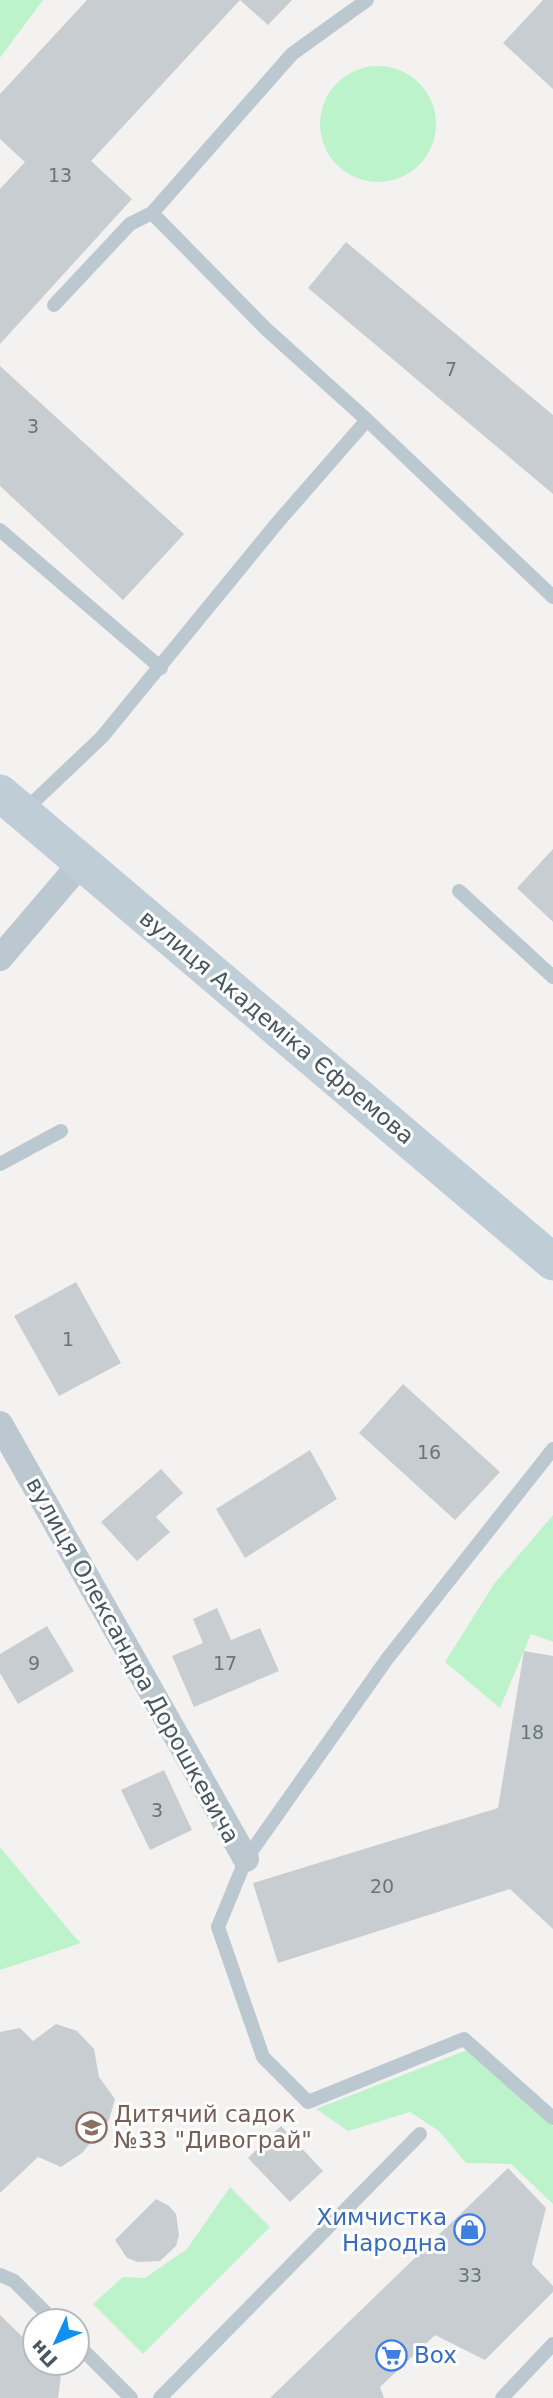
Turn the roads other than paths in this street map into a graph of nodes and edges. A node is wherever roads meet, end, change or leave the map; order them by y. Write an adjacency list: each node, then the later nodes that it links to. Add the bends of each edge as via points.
1 (367, 0): 2 (lane, via 292,54)
2 (152, 213): 3 (lane, via 130,225); 4 (lane, via 265,328)
3 (54, 305)
4 (367, 420): 6 (lane); 7 (lane)
5 (0, 530): 7 (lane)
6 (553, 597)
7 (160, 668): 8 (lane, via 102,737)
8 (11, 802): 9 (main road, вулиця Академіка Єфремова)
9 (82, 862): 11 (street); 15 (main road, вулиця Академіка Єфремова)
10 (459, 891): 12 (lane)
11 (0, 958)
12 (553, 977)
13 (61, 1132): 14 (lane)
14 (0, 1164)
15 (553, 1262)
16 (0, 1424): 18 (street, вулиця Олександра Дорошкевича)
17 (553, 1449): 18 (lane, via 387,1659)
18 (246, 1859): 19 (lane, via 218,1927 263,2057 308,2102 464,2039)
19 (553, 2118)
20 (420, 2134): 26 (lane)
21 (0, 2275): 22 (lane, via 14,2281)
22 (40, 2307)
23 (553, 2344): 27 (lane)
24 (91, 2358): 25 (lane)
25 (131, 2398)
26 (160, 2398)
27 (502, 2398)

